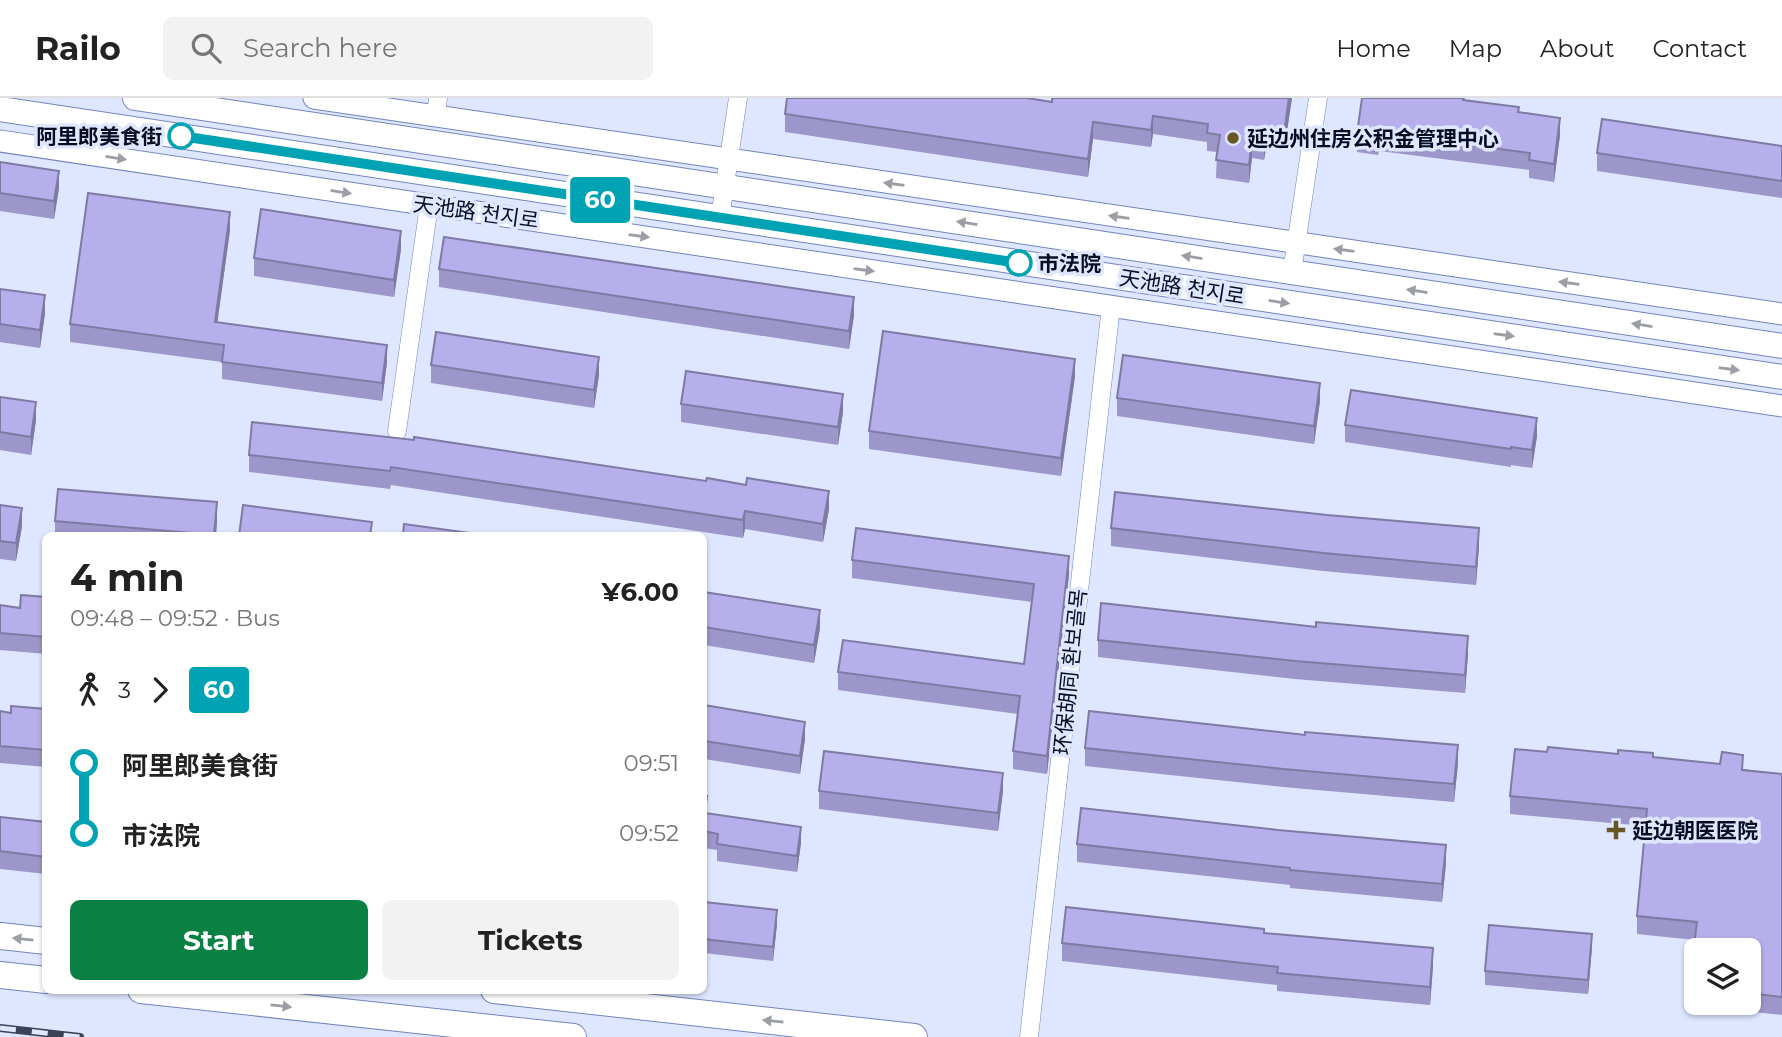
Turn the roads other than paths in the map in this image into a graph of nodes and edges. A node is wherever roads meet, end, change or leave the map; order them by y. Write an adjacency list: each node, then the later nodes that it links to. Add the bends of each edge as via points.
1 (135, 98): 9 (main road, 天池路 천지로)
2 (314, 98): 5 (street)
3 (738, 98): 8 (street)
4 (1318, 98): 12 (street)
5 (437, 107): 8 (street)
6 (0, 109): 11 (main road, 天池路 천지로)
7 (0, 141): 10 (street, 天池路 천지로, one-way to 10)
8 (728, 160): 9 (street); 12 (street, one-way to 8)
9 (724, 187): 11 (street); 13 (main road, 天池路 천지로, one-way to 9)
10 (429, 205): 14 (street, 天池路 천지로, one-way to 14); 19 (street)
11 (720, 218): 17 (main road, 天池路 천지로, one-way to 17)
12 (1297, 243): 13 (street); 15 (street, one-way to 12)
13 (1292, 272): 16 (main road, 天池路 천지로, one-way to 13)
14 (1111, 306): 18 (street, 天池路 천지로); 28 (street, 环保胡同 환보골목)
15 (1782, 314)
16 (1782, 346)
17 (1782, 377)
18 (1782, 406)
19 (397, 432)
20 (0, 936): 21 (main road, one-way to 20)
21 (42, 941)
22 (0, 975): 23 (main road)
23 (42, 980)
24 (178, 994): 26 (main road, one-way to 26)
25 (530, 994): 27 (main road, one-way to 25)
26 (573, 1037)
27 (914, 1037)
28 (1029, 1037)

